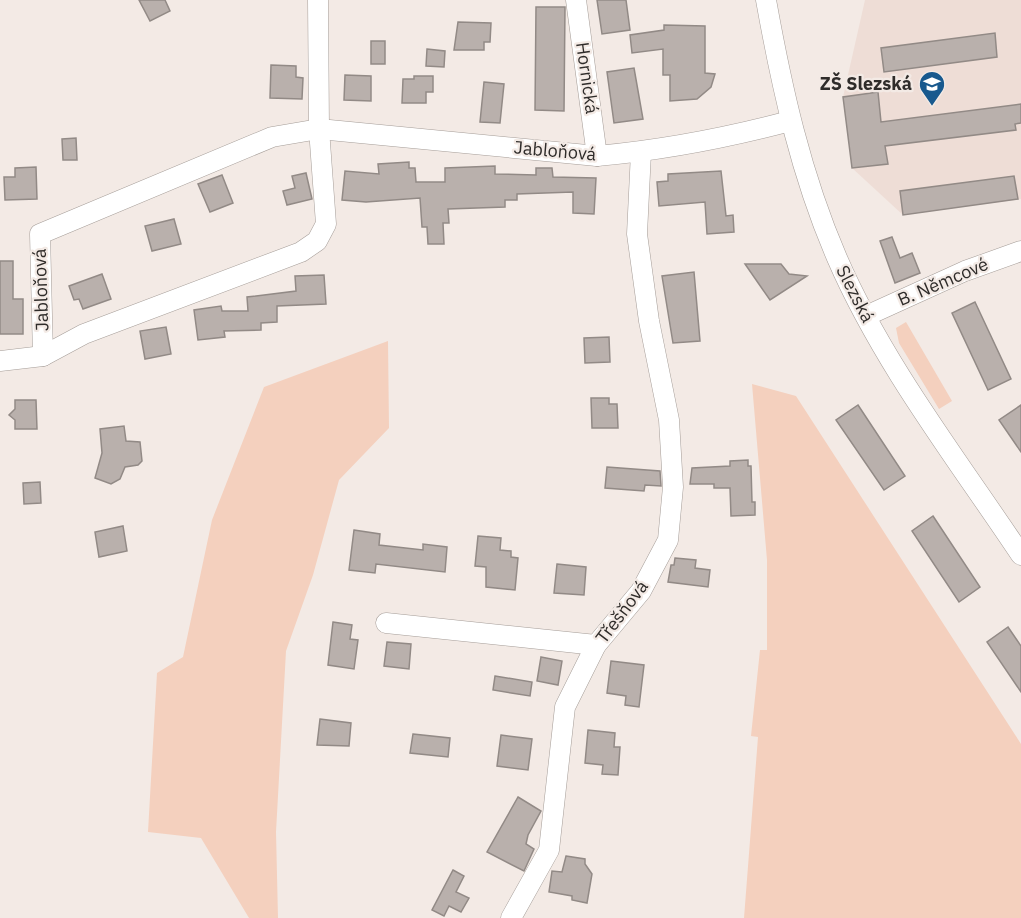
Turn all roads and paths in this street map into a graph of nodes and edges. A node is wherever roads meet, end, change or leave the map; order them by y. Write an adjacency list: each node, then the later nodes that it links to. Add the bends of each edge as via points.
1 (318, 0): 5 (street, Jabloňová)
2 (576, 0): 7 (street, Hornická)
3 (766, 0): 4 (street, Slezská)
4 (790, 121): 6 (street, Jabloňová, via 740,136); 9 (street, Slezská, via 826,233)
5 (319, 129): 7 (street, Jabloňová); 10 (street, Jabloňová, via 326,224 317,241 301,252 84,334); 10 (street, Jabloňová, via 273,137 40,234)
6 (641, 152): 7 (street, Jabloňová); 14 (street, Třešňová, via 637,234 669,420 673,487 668,540 641,591)
7 (597, 156)
8 (1021, 251): 9 (street, B. Němcové, via 965,271)
9 (866, 316): 12 (street, Slezská)
10 (43, 356): 11 (street, Jabloňová)
11 (0, 361)
12 (1021, 555)
13 (386, 623): 14 (street)
14 (596, 645): 15 (street, Třešňová, via 565,707 549,850)
15 (511, 918)

